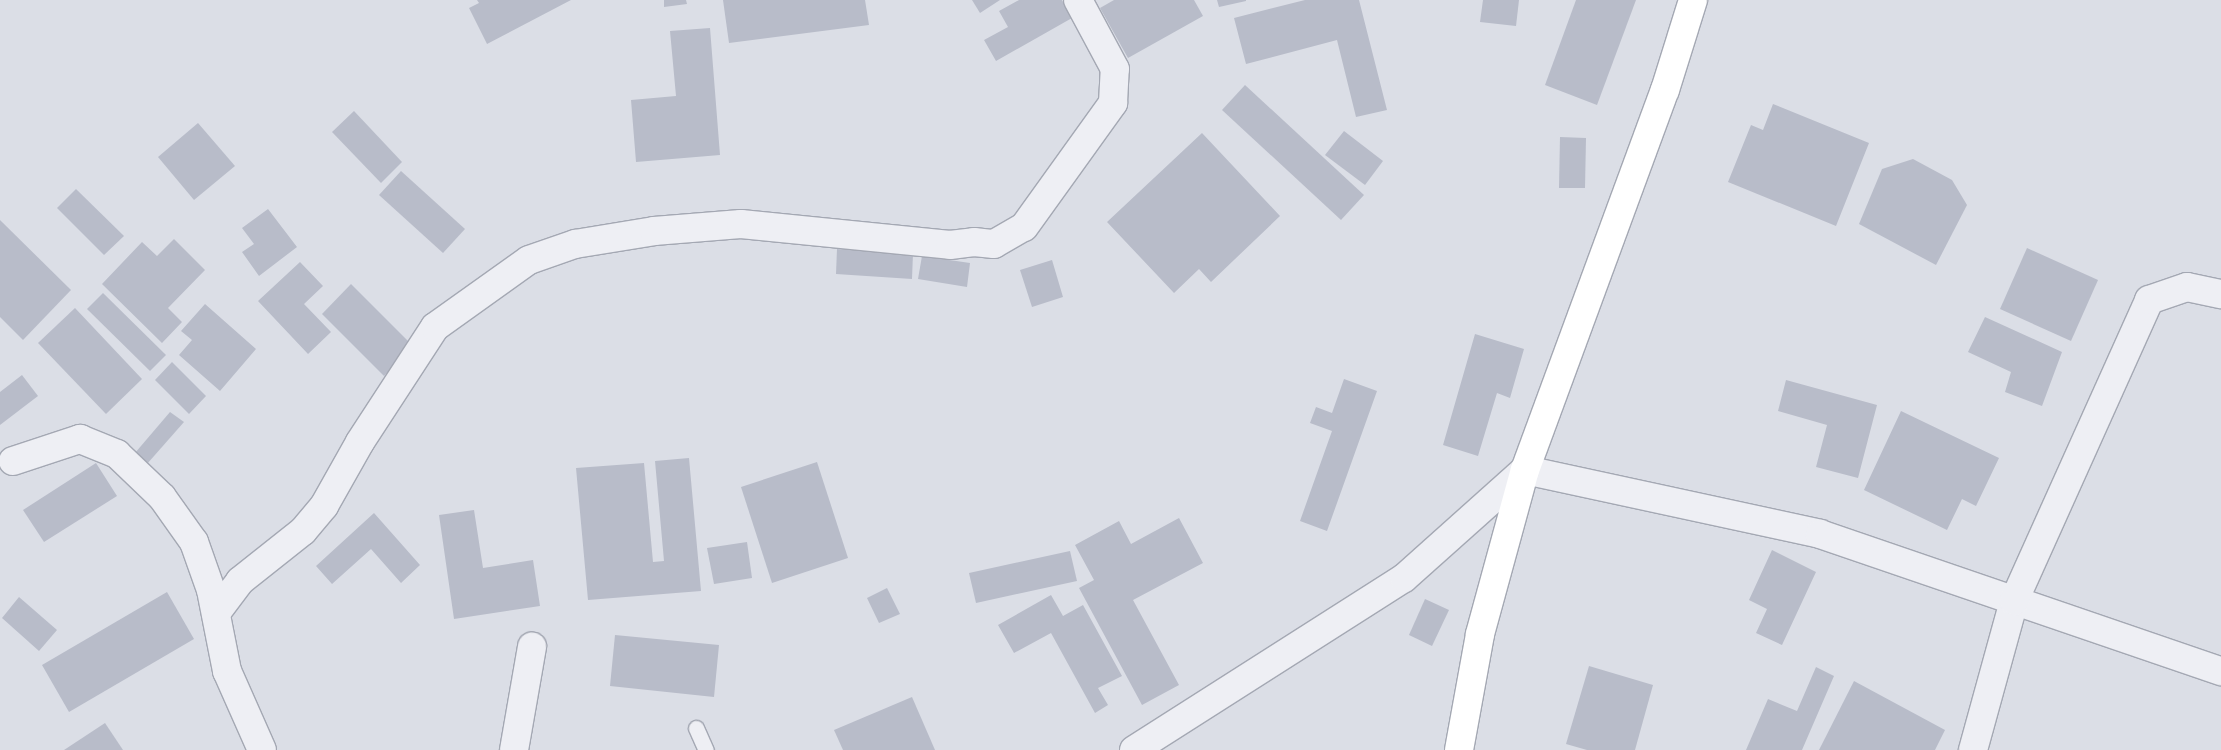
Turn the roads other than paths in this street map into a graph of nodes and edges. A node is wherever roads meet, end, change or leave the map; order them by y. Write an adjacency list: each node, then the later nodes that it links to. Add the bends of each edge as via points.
1 (1078, 0): 7 (street, via 1115,69 1113,103 1024,227 994,244 950,245 741,224 654,231 575,244 529,260 435,327 360,442 324,506 303,531 240,582)
2 (1693, 0): 5 (main road, via 1665,90)
3 (2221, 294): 6 (street, via 2187,287 2149,300)
4 (13, 462): 7 (street, via 80,439 117,454 162,497 194,542 212,590)
5 (1525, 470): 6 (street, via 1820,534); 14 (street, via 1404,578); 15 (main road, via 1480,634)
6 (2014, 601): 9 (street); 16 (street)
7 (216, 613): 11 (street, via 227,671)
8 (532, 647): 12 (street)
9 (2221, 671)
10 (696, 728): 13 (lane)
11 (262, 750)
12 (514, 750)
13 (706, 750)
14 (1134, 750)
15 (1459, 750)
16 (1973, 750)

